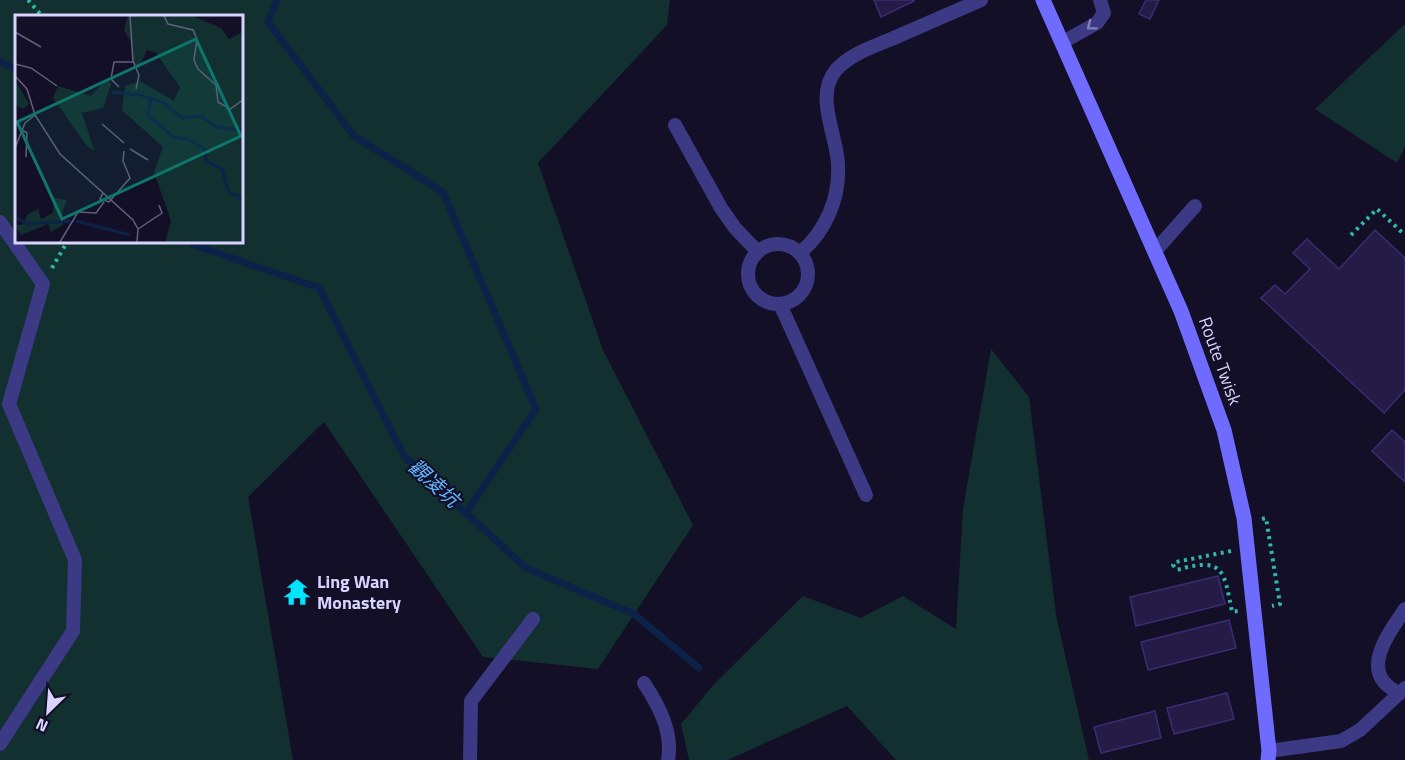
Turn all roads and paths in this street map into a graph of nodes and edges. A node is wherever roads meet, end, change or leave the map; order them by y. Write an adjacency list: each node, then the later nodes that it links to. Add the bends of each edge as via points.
1 (28, 0): 5 (path)
2 (981, 0): 15 (lane, via 854,56 835,71 826,93 838,163 836,194 816,238)
3 (1043, 0): 6 (main road, Route Twisk)
4 (1100, 0): 6 (lane, one-way to 6, via 1104,13 1097,23)
5 (41, 15)
6 (1063, 42): 13 (main road, Route Twisk)
7 (675, 124): 14 (lane, via 721,208)
8 (1195, 206): 13 (lane)
9 (0, 222): 16 (lane)
10 (1351, 235): 11 (path, via 1377,209)
11 (1405, 235)
12 (66, 243): 16 (path)
13 (1155, 251): 26 (main road, Route Twisk, via 1181,311 1227,441 1244,518)
14 (758, 252): 15 (lane, via 779,244); 17 (lane, via 749,267 751,285 763,299)
15 (800, 253): 17 (lane, via 808,268 806,285 796,298)
16 (43, 284): 25 (lane, via 9,405 75,560 73,631)
17 (780, 304): 18 (lane)
18 (866, 495)
19 (1231, 551): 20 (path, via 1176,562 1174,569)
20 (1178, 570)
21 (1405, 609): 24 (lane, via 1383,643 1377,662 1382,681)
22 (533, 619): 27 (lane, via 471,701)
23 (644, 683): 28 (lane, via 669,735)
24 (1402, 691): 26 (lane, via 1360,730 1341,741)
25 (0, 744)
26 (1269, 756)
27 (470, 760)
28 (668, 760)

